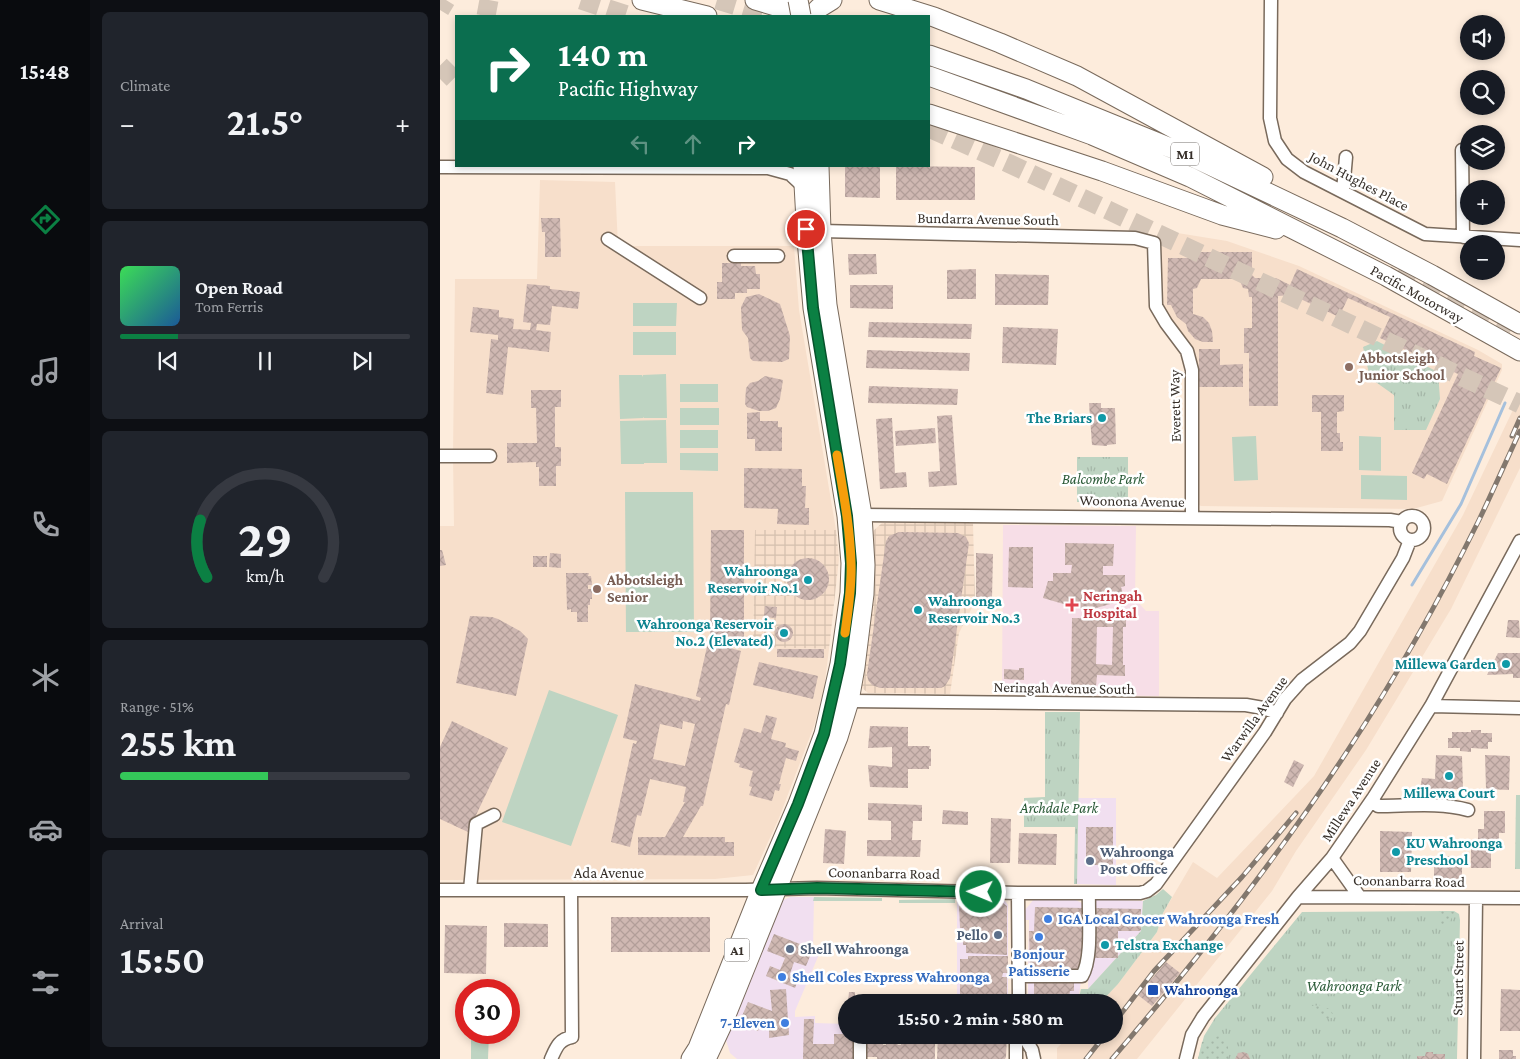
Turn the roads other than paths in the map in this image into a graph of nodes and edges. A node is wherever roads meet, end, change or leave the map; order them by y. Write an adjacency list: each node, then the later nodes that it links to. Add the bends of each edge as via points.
1 (642, 0): 7 (highway)
2 (755, 0): 6 (highway)
3 (797, 0): 8 (highway); 9 (highway, bridge)
4 (880, 0): 10 (highway, M1)
5 (1271, 0): 22 (street, John Hughes Place, via 1270,118 1275,141 1287,159 1304,172)
6 (818, 9)
7 (703, 15)
8 (794, 15)
9 (801, 15)
10 (928, 15)
11 (930, 16): 33 (highway, M1, via 1078,76 1358,228)
12 (930, 55): 33 (highway, M1, via 1026,89 1188,155)
13 (930, 76): 27 (highway, M1, via 1092,135 1190,177)
14 (930, 114): 27 (highway, M1, via 1222,215)
15 (1346, 157): 22 (street)
16 (440, 167): 17 (street)
17 (772, 167): 21 (street, via 790,174)
18 (803, 167): 21 (highway, A1)
19 (819, 167): 23 (highway, A1)
20 (1462, 170): 24 (street)
21 (804, 186): 52 (highway, A1, via 813,308 847,516 850,593 840,664 824,734)
22 (1343, 191): 25 (street, John Hughes Place, via 1425,234)
23 (821, 232): 30 (street, Bundarra Avenue South, via 1136,238); 39 (highway, A1, via 827,305)
24 (1463, 235)
25 (1460, 237)
26 (608, 239): 34 (street)
27 (1313, 239): 36 (highway, Pacific Motorway / M1)
28 (1505, 239): 29 (street, John Hughes Place)
29 (1520, 240)
30 (1154, 243): 40 (street, Everett Way, via 1156,306 1187,351 1192,370)
31 (734, 256): 32 (street)
32 (778, 256)
33 (1432, 275): 35 (highway, Pacific Motorway / M1)
34 (700, 298)
35 (1520, 324)
36 (1520, 351)
37 (446, 456): 38 (street)
38 (490, 456)
39 (862, 514): 40 (street, Woonona Avenue); 44 (highway, A1, via 864,594)
40 (1192, 518): 41 (street, Woonona Avenue)
41 (1402, 522): 42 (street, via 1402,534); 42 (street, via 1408,517 1417,517 1424,526 1419,538)
42 (1410, 540): 47 (street, Warwilla Avenue, via 1403,558 1360,631 1350,643 1302,680)
43 (1520, 541): 45 (street, Millewa Avenue)
44 (849, 701): 47 (street, Neringah Avenue South, via 1246,705); 52 (highway, A1, via 828,765)
45 (1431, 706): 46 (street); 48 (street, Millewa Avenue)
46 (1520, 708)
47 (1277, 713): 58 (street, Warwilla Avenue, via 1156,884)
48 (1372, 800): 49 (street, via 1378,806 1441,804); 51 (street, Millewa Avenue)
49 (1468, 810)
50 (494, 815): 54 (street, via 476,824)
51 (1332, 858): 59 (street); 60 (street, Millewa Avenue)
52 (769, 889): 55 (street, Ada Avenue); 56 (street, Coonanbarra Road); 68 (highway, A1)
53 (440, 890): 54 (street, Ada Avenue)
54 (470, 890): 55 (street, Ada Avenue)
55 (571, 890): 69 (street, via 572,1037 556,1046)
56 (1018, 893): 57 (street, Coonanbarra Road); 63 (street)
57 (1088, 893): 58 (street, Coonanbarra Road); 63 (street, via 1088,957 1082,976)
58 (1140, 893)
59 (1359, 896): 60 (street, Coonanbarra Road); 61 (street, Coonanbarra Road)
60 (1298, 897): 75 (street, Millewa Avenue, via 1203,1017 1192,1035)
61 (1476, 898): 62 (street, Coonanbarra Road); 76 (street, Stuart Street)
62 (1520, 898)
63 (1018, 976): 64 (street)
64 (1019, 994)
65 (860, 1044): 70 (street)
66 (1016, 1044): 71 (street)
67 (1028, 1044): 74 (street)
68 (705, 1056)
69 (551, 1059)
70 (860, 1059)
71 (1016, 1059)
72 (1023, 1059): 73 (street)
73 (1028, 1059)
74 (1034, 1059)
75 (1186, 1059)
76 (1474, 1059)

